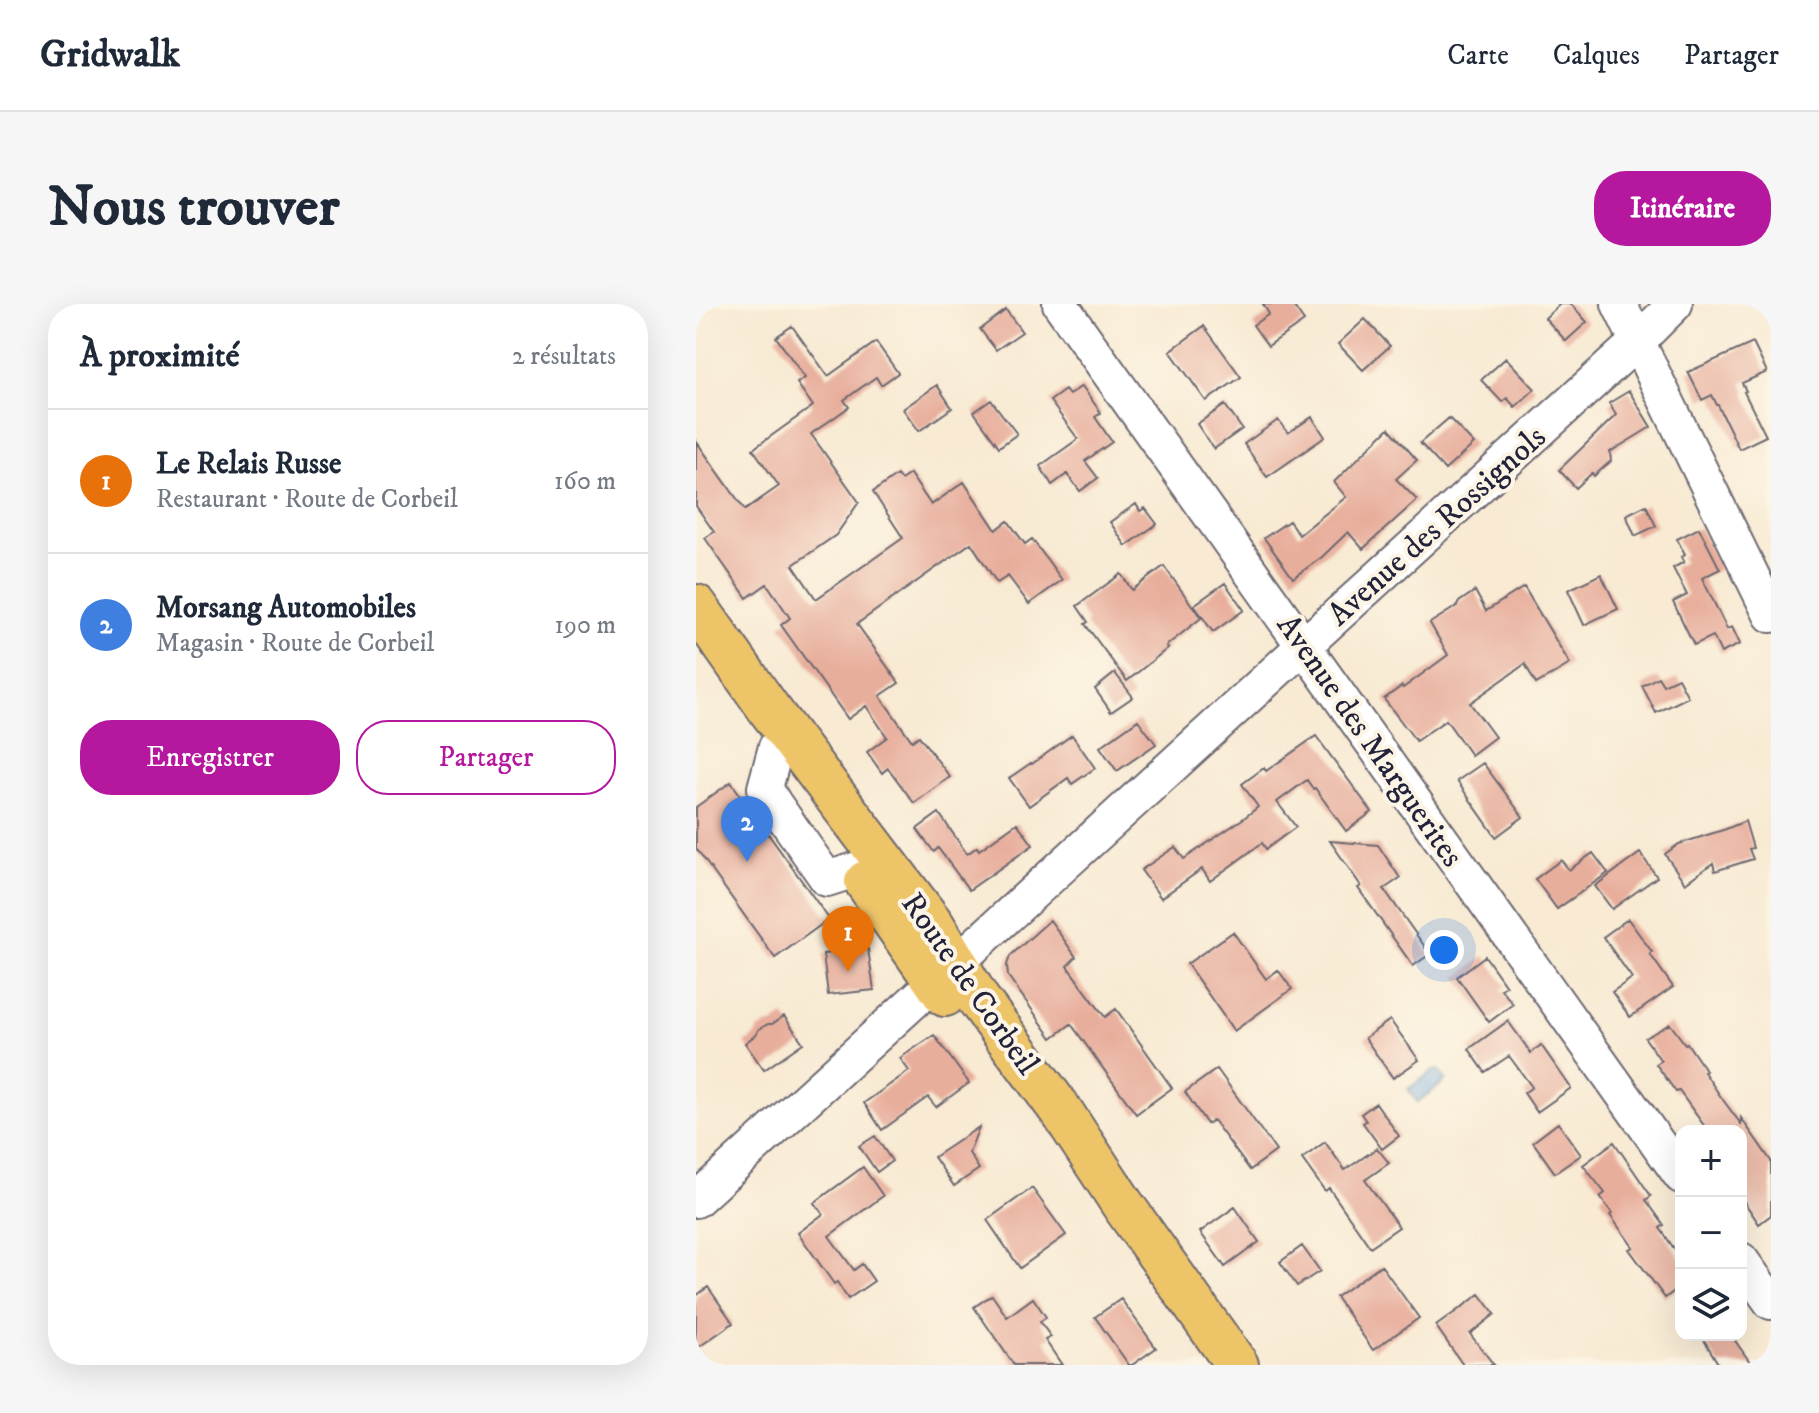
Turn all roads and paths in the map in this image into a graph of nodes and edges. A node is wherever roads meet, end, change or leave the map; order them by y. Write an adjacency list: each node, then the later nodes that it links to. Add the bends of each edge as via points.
1 (1060, 304): 8 (street, Avenue des Marguerites)
2 (1619, 304): 4 (street)
3 (1675, 304): 4 (street, Avenue des Rossignols)
4 (1638, 341): 6 (street); 8 (street, Avenue des Rossignols)
5 (696, 606): 9 (main road, Route de Corbeil, via 933,925)
6 (1771, 615)
7 (696, 634): 9 (main road, Route de Corbeil, via 858,869)
8 (1304, 646): 9 (street, Avenue des Rossignols); 10 (street, Avenue des Marguerites)
9 (947, 972): 11 (street, Avenue des Rossignols); 14 (main road, Route de Corbeil, via 1017,1093 1065,1151); 15 (main road, Route de Corbeil, via 978,999 1064,1115)
10 (1675, 1168)
11 (696, 1200)
12 (1747, 1268): 13 (street)
13 (1771, 1302)
14 (1218, 1365)
15 (1237, 1365)

